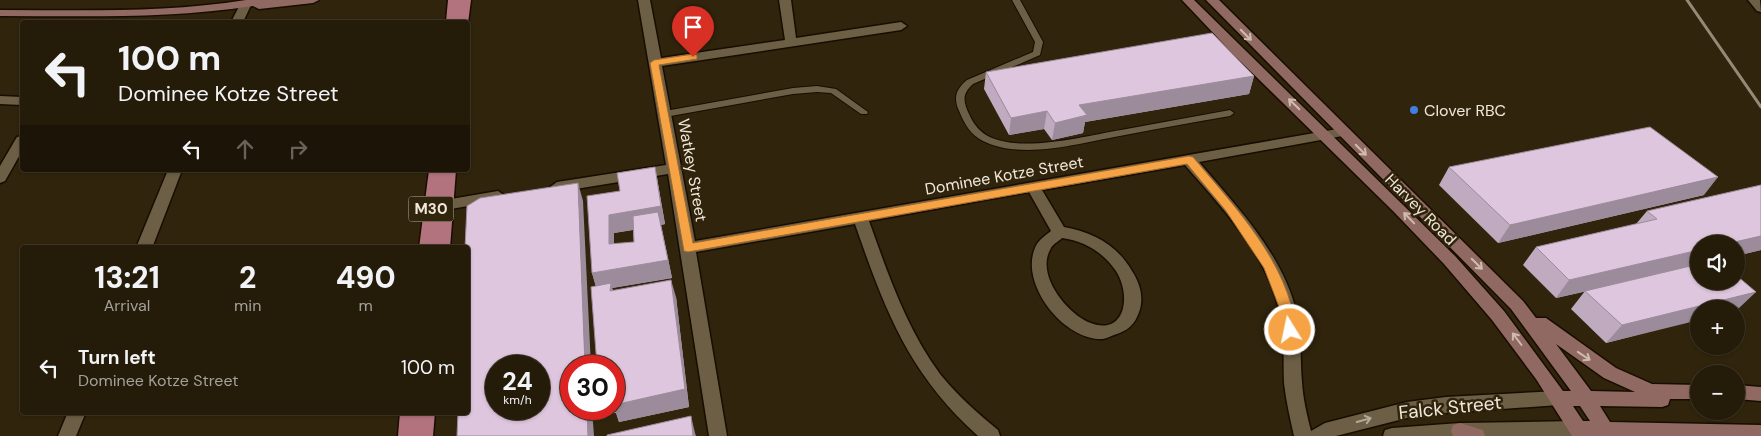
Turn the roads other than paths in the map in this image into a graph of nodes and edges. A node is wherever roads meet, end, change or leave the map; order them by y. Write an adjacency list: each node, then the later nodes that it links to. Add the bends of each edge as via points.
1 (268, 0): 11 (main road)
2 (313, 0): 11 (main road)
3 (465, 0): 18 (main road)
4 (644, 0): 21 (street, Watkey Street)
5 (785, 0): 20 (street)
6 (1016, 0): 25 (lane, via 1039,42 1037,53 970,82 961,89 958,97 973,129 985,138 1023,146 1053,145)
7 (1188, 0): 27 (main road, Harvey Road, one-way to 7)
8 (1212, 0): 27 (main road, Harvey Road, one-way to 27)
9 (1754, 0): 12 (street)
10 (451, 2): 17 (main road)
11 (244, 5): 14 (main road, via 146,13); 16 (street)
12 (1761, 8)
13 (0, 13): 14 (main road)
14 (61, 13): 15 (main road)
15 (136, 20)
16 (238, 20)
17 (452, 20)
18 (462, 20)
19 (901, 26): 20 (street)
20 (790, 43): 21 (street)
21 (654, 63): 26 (street, Watkey Street)
22 (0, 100): 23 (street)
23 (20, 101)
24 (864, 112): 26 (lane, via 833,91 817,90 793,91)
25 (1230, 113)
26 (665, 114): 30 (street, Watkey Street)
27 (1334, 133): 29 (street, Dominee Kotze Street); 45 (main road, Harvey Road, one-way to 45); 49 (main road, Harvey Road, one-way to 27, via 1502,319)
28 (20, 143): 34 (street)
29 (1189, 160): 35 (street, Dominee Kotze Street); 66 (street, via 1270,266 1288,312 1294,392)
30 (674, 168): 36 (street); 44 (street, Watkey Street)
31 (174, 172): 41 (street)
32 (436, 172): 42 (main road, M30)
33 (449, 172): 38 (main road, M30)
34 (0, 178)
35 (1034, 188): 39 (street, Dominee Kotze Street); 40 (street)
36 (541, 190)
37 (512, 194): 38 (street)
38 (446, 205): 43 (main road, M30)
39 (860, 217): 44 (street, Dominee Kotze Street); 65 (street, via 888,297 907,336 928,370 963,411)
40 (1060, 232): 40 (street, via 1042,247 1039,260 1042,281 1050,300 1074,323 1102,332 1116,329 1128,321 1134,309 1131,284 1125,272 1104,248 1074,234)
41 (145, 245)
42 (427, 245)
43 (442, 245)
44 (688, 248): 64 (street, Watkey Street)
45 (1517, 305): 46 (main road, one-way to 46, via 1610,374 1651,391); 50 (main road, Harvey Road)
46 (1690, 392)
47 (1745, 393): 48 (main road)
48 (1761, 394)
49 (1559, 398): 50 (main road, Falck Street); 58 (main road, Harvey Road); 67 (street, Falck Street, one-way to 49, via 1342,426 1407,410)
50 (1586, 398): 51 (main road, Falck Street); 59 (main road, Harvey Road)
51 (1690, 400)
52 (1745, 401): 53 (main road)
53 (1761, 402)
54 (76, 415): 61 (street)
55 (410, 415): 62 (main road)
56 (426, 415): 63 (main road)
57 (1761, 432): 59 (main road, Falck Street)
58 (1580, 433): 59 (main road, Falck Street); 60 (street, Falck Street)
59 (1608, 433)
60 (1468, 434): 68 (street, Falck Street)
61 (67, 436)
62 (407, 436)
63 (424, 436)
64 (718, 436)
65 (991, 436)
66 (1303, 436)
67 (1318, 436)
68 (1392, 436)

